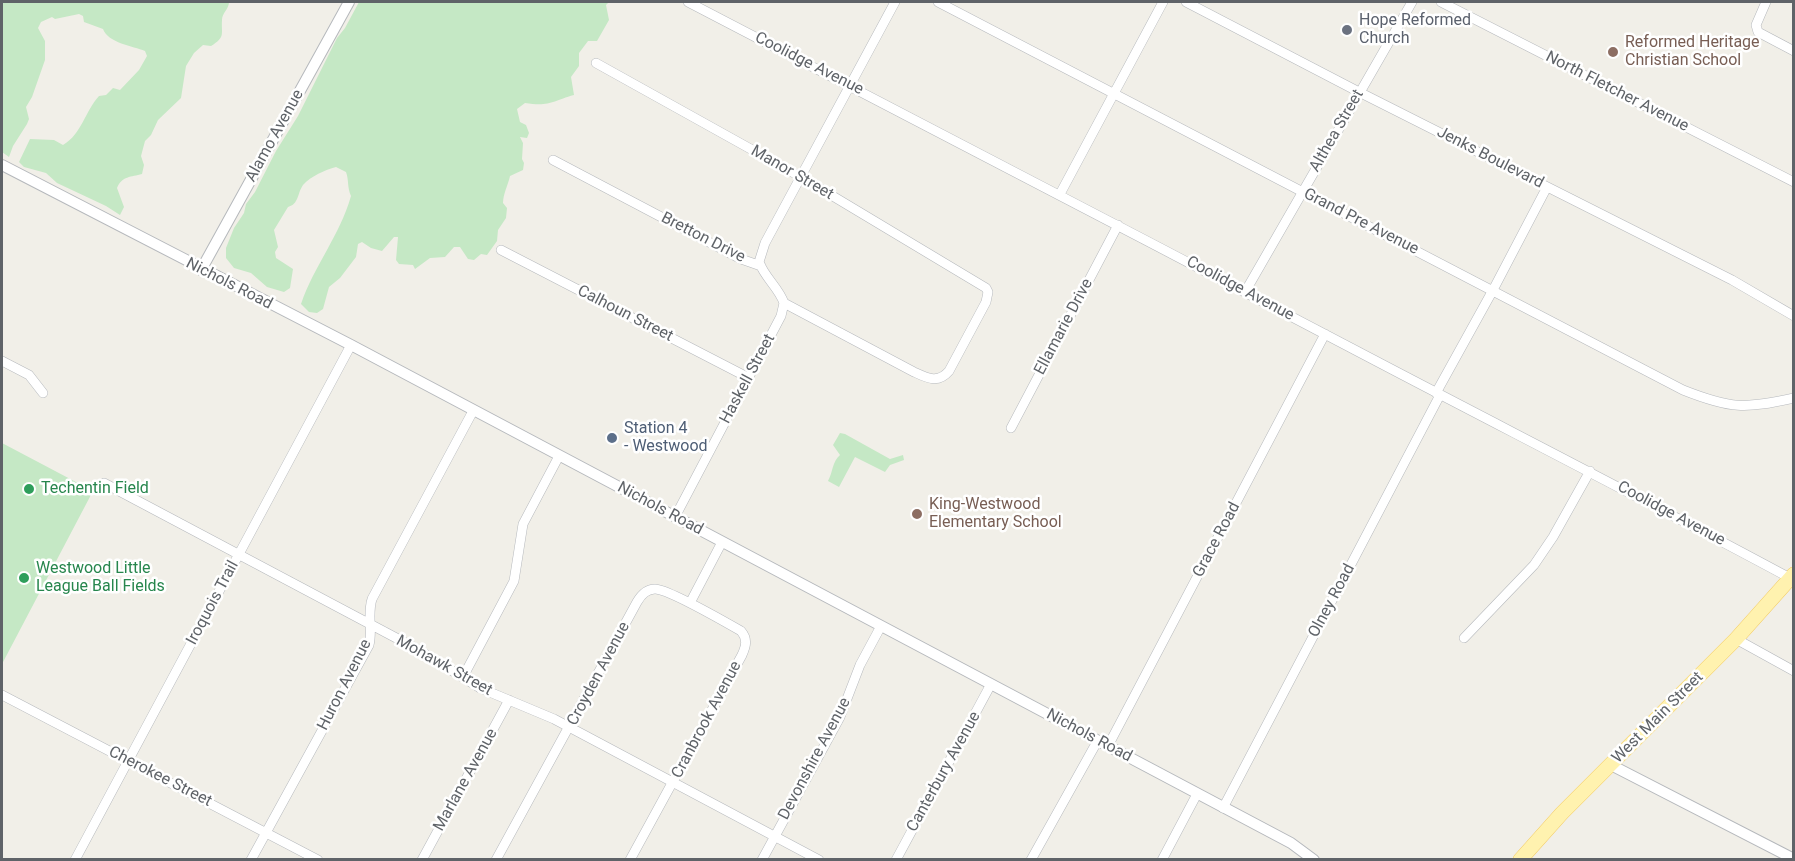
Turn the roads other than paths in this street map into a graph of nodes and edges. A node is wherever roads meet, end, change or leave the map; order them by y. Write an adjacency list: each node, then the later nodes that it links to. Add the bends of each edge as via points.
1 (349, 2): 25 (street, Alamo Avenue)
2 (688, 2): 12 (street, Coolidge Avenue)
3 (895, 2): 12 (street)
4 (938, 2): 14 (street, Grand Pre Avenue)
5 (1163, 2): 14 (street)
6 (1186, 2): 13 (street, Jenks Boulevard)
7 (1412, 2): 13 (street, Althea Street)
8 (1441, 2): 18 (street, North Fletcher Avenue)
9 (1766, 2): 10 (street, via 1756,25 1758,33)
10 (1794, 51)
11 (596, 63): 17 (street, Manor Street)
12 (850, 86): 17 (street); 21 (street, Coolidge Avenue)
13 (1359, 92): 19 (street, Jenks Boulevard); 20 (street, Althea Street)
14 (1114, 94): 20 (street, Grand Pre Avenue); 21 (street)
15 (553, 160): 24 (street, Bretton Drive)
16 (2, 165): 25 (street, Nichols Road)
17 (801, 177): 24 (street, via 765,243); 28 (street, Manor Street, via 986,288 988,297 949,371 935,380)
18 (1794, 182)
19 (1547, 187): 26 (street, Olney Road); 29 (street, Jenks Boulevard, via 1732,280)
20 (1301, 191): 26 (street, Grand Pre Avenue); 27 (street, Althea Street)
21 (1060, 194): 22 (street, Coolidge Avenue)
22 (1118, 225): 27 (street, Coolidge Avenue); 38 (street, Ellamarie Drive)
23 (501, 250): 33 (street, Calhoun Street)
24 (761, 266): 28 (street, Bretton Drive)
25 (201, 270): 31 (street, Nichols Road)
26 (1493, 290): 35 (street, Olney Road); 36 (street, Grand Pre Avenue, via 1699,396 1748,407)
27 (1245, 292): 30 (street, Coolidge Avenue)
28 (784, 303): 33 (street, Haskell Street)
29 (1794, 316)
30 (1325, 334): 35 (street, Coolidge Avenue); 57 (street, Grace Road)
31 (351, 345): 37 (street, Nichols Road); 44 (street, Iroquois Trail)
32 (2, 361): 34 (street, via 29,375)
33 (749, 378): 42 (street, Haskell Street)
34 (43, 393)
35 (1438, 394): 40 (street, Coolidge Avenue); 62 (street, Olney Road)
36 (1794, 398)
37 (473, 411): 39 (street, Nichols Road); 47 (street, Huron Avenue, via 376,591 369,611)
38 (1011, 428)
39 (559, 456): 42 (street, Nichols Road); 52 (street, via 523,524 510,589)
40 (1590, 471): 45 (street, Coolidge Avenue); 49 (street, via 1544,552)
41 (104, 483): 44 (street, Mohawk Street)
42 (675, 518): 43 (street, Nichols Road)
43 (722, 542): 46 (street); 48 (street, Nichols Road)
44 (239, 554): 47 (street, Mohawk Street); 58 (street, Iroquois Trail)
45 (1792, 576): 50 (main road, West Main Street)
46 (690, 603): 56 (street, Croyden Avenue, via 656,589 640,597); 60 (street, Cranbrook Avenue, via 741,631 746,643)
47 (370, 626): 52 (street, Mohawk Street); 63 (street, Huron Avenue, via 366,652)
48 (881, 626): 53 (street, Nichols Road); 64 (street, Devonshire Avenue, via 860,665 840,717)
49 (1464, 638)
50 (1736, 639): 51 (street); 59 (main road, West Main Street)
51 (1794, 671)
52 (463, 677): 55 (street, Mohawk Street)
53 (992, 684): 57 (street, Nichols Road); 74 (street, Canterbury Avenue)
54 (2, 695): 58 (street, Cherokee Street)
55 (509, 700): 56 (street, Mohawk Street); 69 (street, Marlane Avenue)
56 (570, 728): 60 (street, Mohawk Street); 70 (street, Croyden Avenue)
57 (1103, 743): 61 (street, Nichols Road); 75 (street, Grace Road)
58 (128, 760): 63 (street, Cherokee Street); 66 (street, Iroquois Trail)
59 (1611, 765): 65 (street); 78 (main road, West Main Street)
60 (673, 783): 64 (street, Mohawk Street); 71 (street, Cranbrook Avenue)
61 (1197, 794): 62 (street, Nichols Road); 76 (street)
62 (1223, 808): 77 (street, Nichols Road, via 1291,843)
63 (266, 831): 67 (street, Huron Avenue); 68 (street, Cherokee Street)
64 (775, 836): 72 (street, Devonshire Avenue); 73 (street, Mohawk Street)
65 (1794, 859)
66 (75, 860)
67 (250, 860)
68 (318, 860)
69 (422, 860)
70 (496, 860)
71 (630, 860)
72 (762, 860)
73 (819, 860)
74 (896, 860)
75 (1031, 860)
76 (1162, 860)
77 (1314, 860)
78 (1520, 860)

